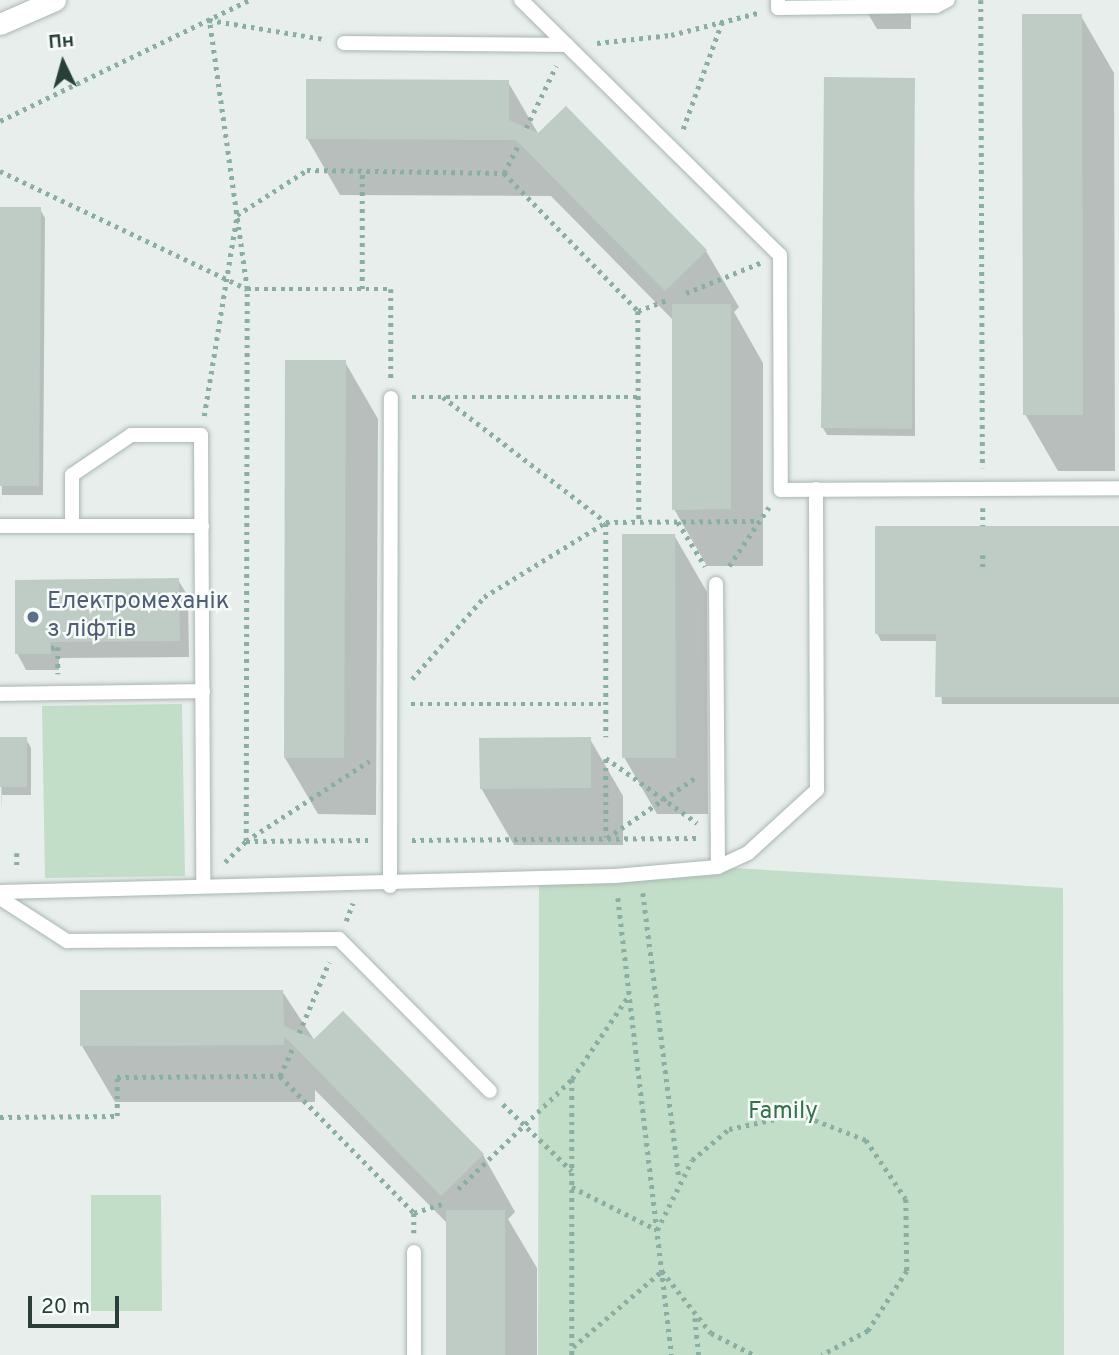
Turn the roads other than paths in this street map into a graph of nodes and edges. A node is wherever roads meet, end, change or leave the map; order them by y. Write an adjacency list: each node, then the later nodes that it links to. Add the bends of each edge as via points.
1 (55, 0): 5 (street)
2 (521, 0): 7 (lane)
3 (940, 2): 4 (lane)
4 (778, 4)
5 (0, 24)
6 (344, 43): 7 (lane)
7 (567, 45): 10 (lane, via 780,255 781,489)
8 (391, 398): 19 (lane)
9 (1119, 488): 10 (lane)
10 (816, 489): 17 (lane, via 817,790 748,853)
11 (0, 526): 12 (lane)
12 (72, 526): 13 (lane); 13 (lane, via 72,475 131,435 201,435)
13 (202, 526): 15 (lane)
14 (716, 584): 17 (lane)
15 (203, 691): 16 (lane); 18 (lane)
16 (0, 694)
17 (718, 867): 19 (lane)
18 (203, 884): 19 (lane); 20 (lane)
19 (390, 886)
20 (0, 895): 21 (lane, via 67,942 339,939)
21 (490, 1091)
22 (414, 1252): 23 (lane)
23 (414, 1355)

